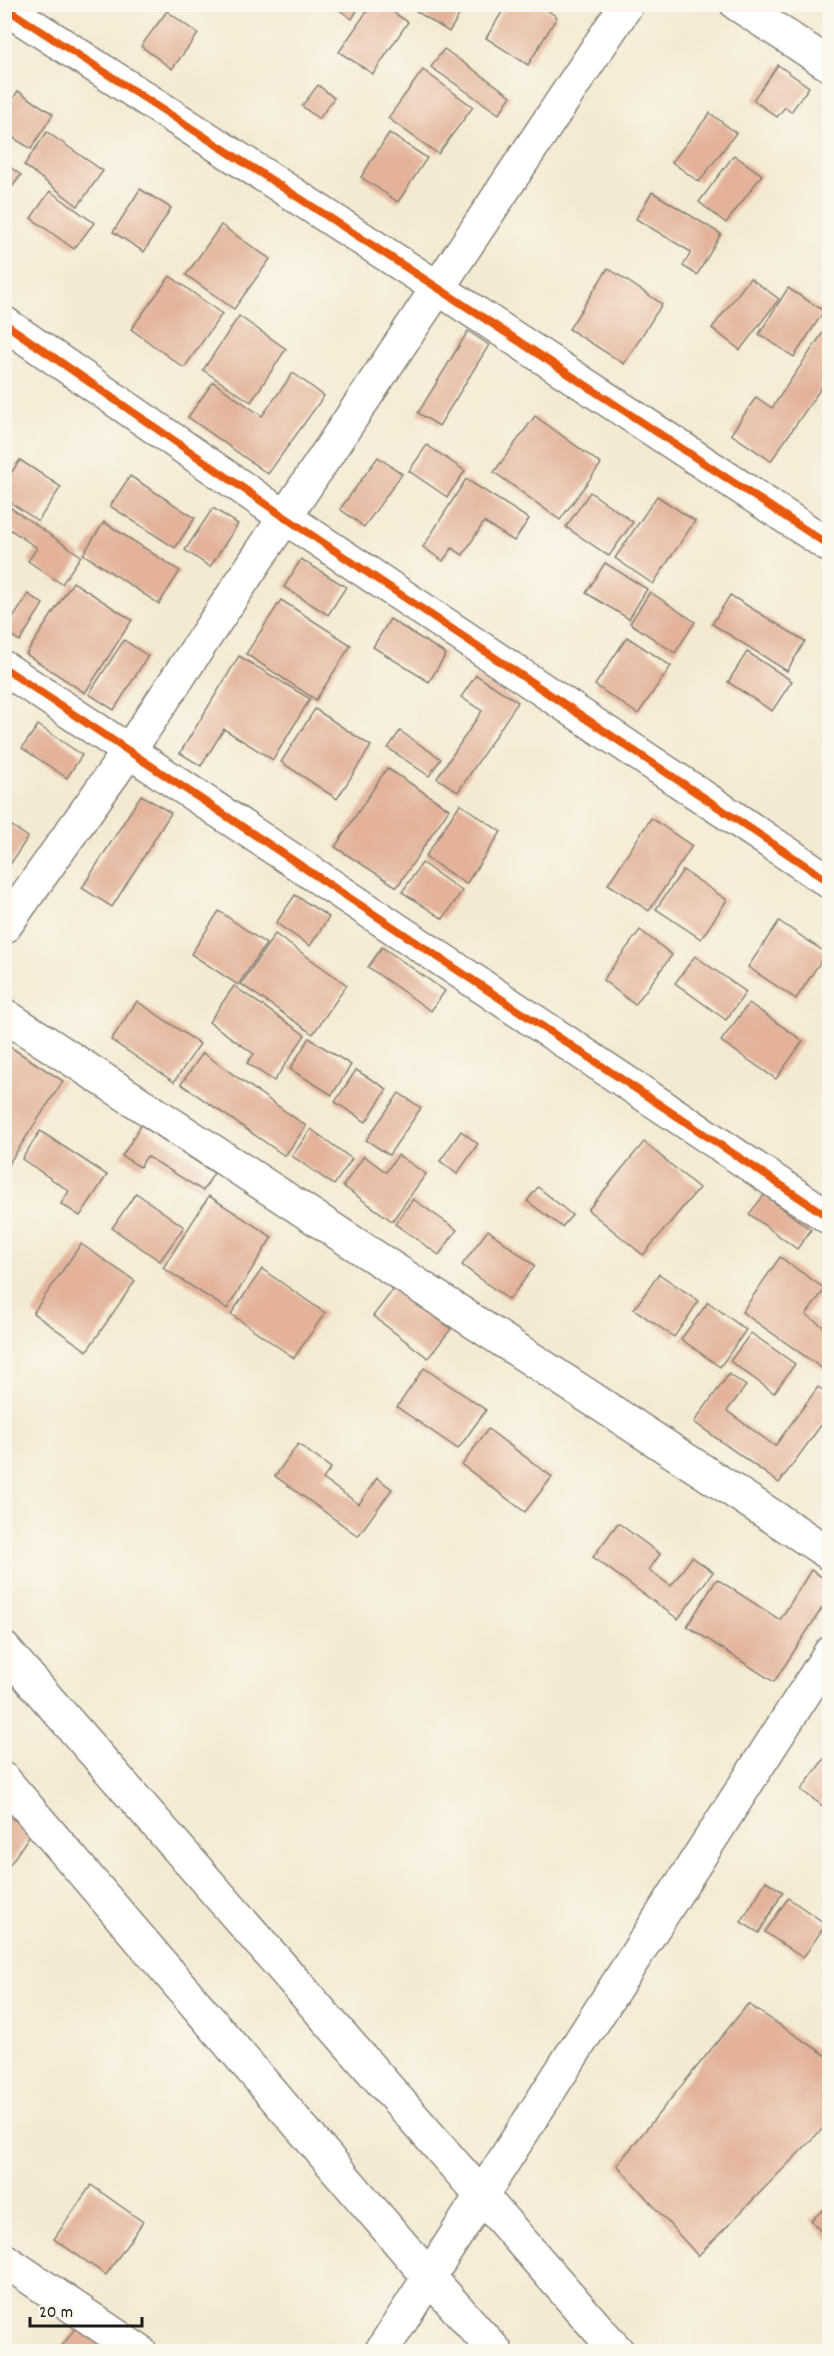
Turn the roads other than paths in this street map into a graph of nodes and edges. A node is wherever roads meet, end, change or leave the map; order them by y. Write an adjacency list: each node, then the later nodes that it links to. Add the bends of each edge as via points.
1 (627, 4): 5 (street)
2 (737, 4): 4 (street)
3 (4, 7): 5 (street)
4 (830, 65)
5 (438, 288): 7 (street); 8 (street)
6 (4, 323): 7 (street)
7 (286, 518): 10 (street); 11 (street)
8 (830, 546)
9 (4, 668): 10 (street)
10 (129, 751): 12 (street); 14 (street)
11 (830, 882)
12 (4, 927)
13 (4, 1015): 15 (street)
14 (830, 1218)
15 (830, 1554)
16 (4, 1649): 19 (street)
17 (830, 1653): 19 (street)
18 (4, 1780): 21 (street)
19 (482, 2196): 21 (street); 25 (street)
20 (4, 2260): 22 (street)
21 (429, 2277): 23 (street); 24 (street)
22 (140, 2352)
23 (381, 2352)
24 (496, 2352)
25 (618, 2352)

